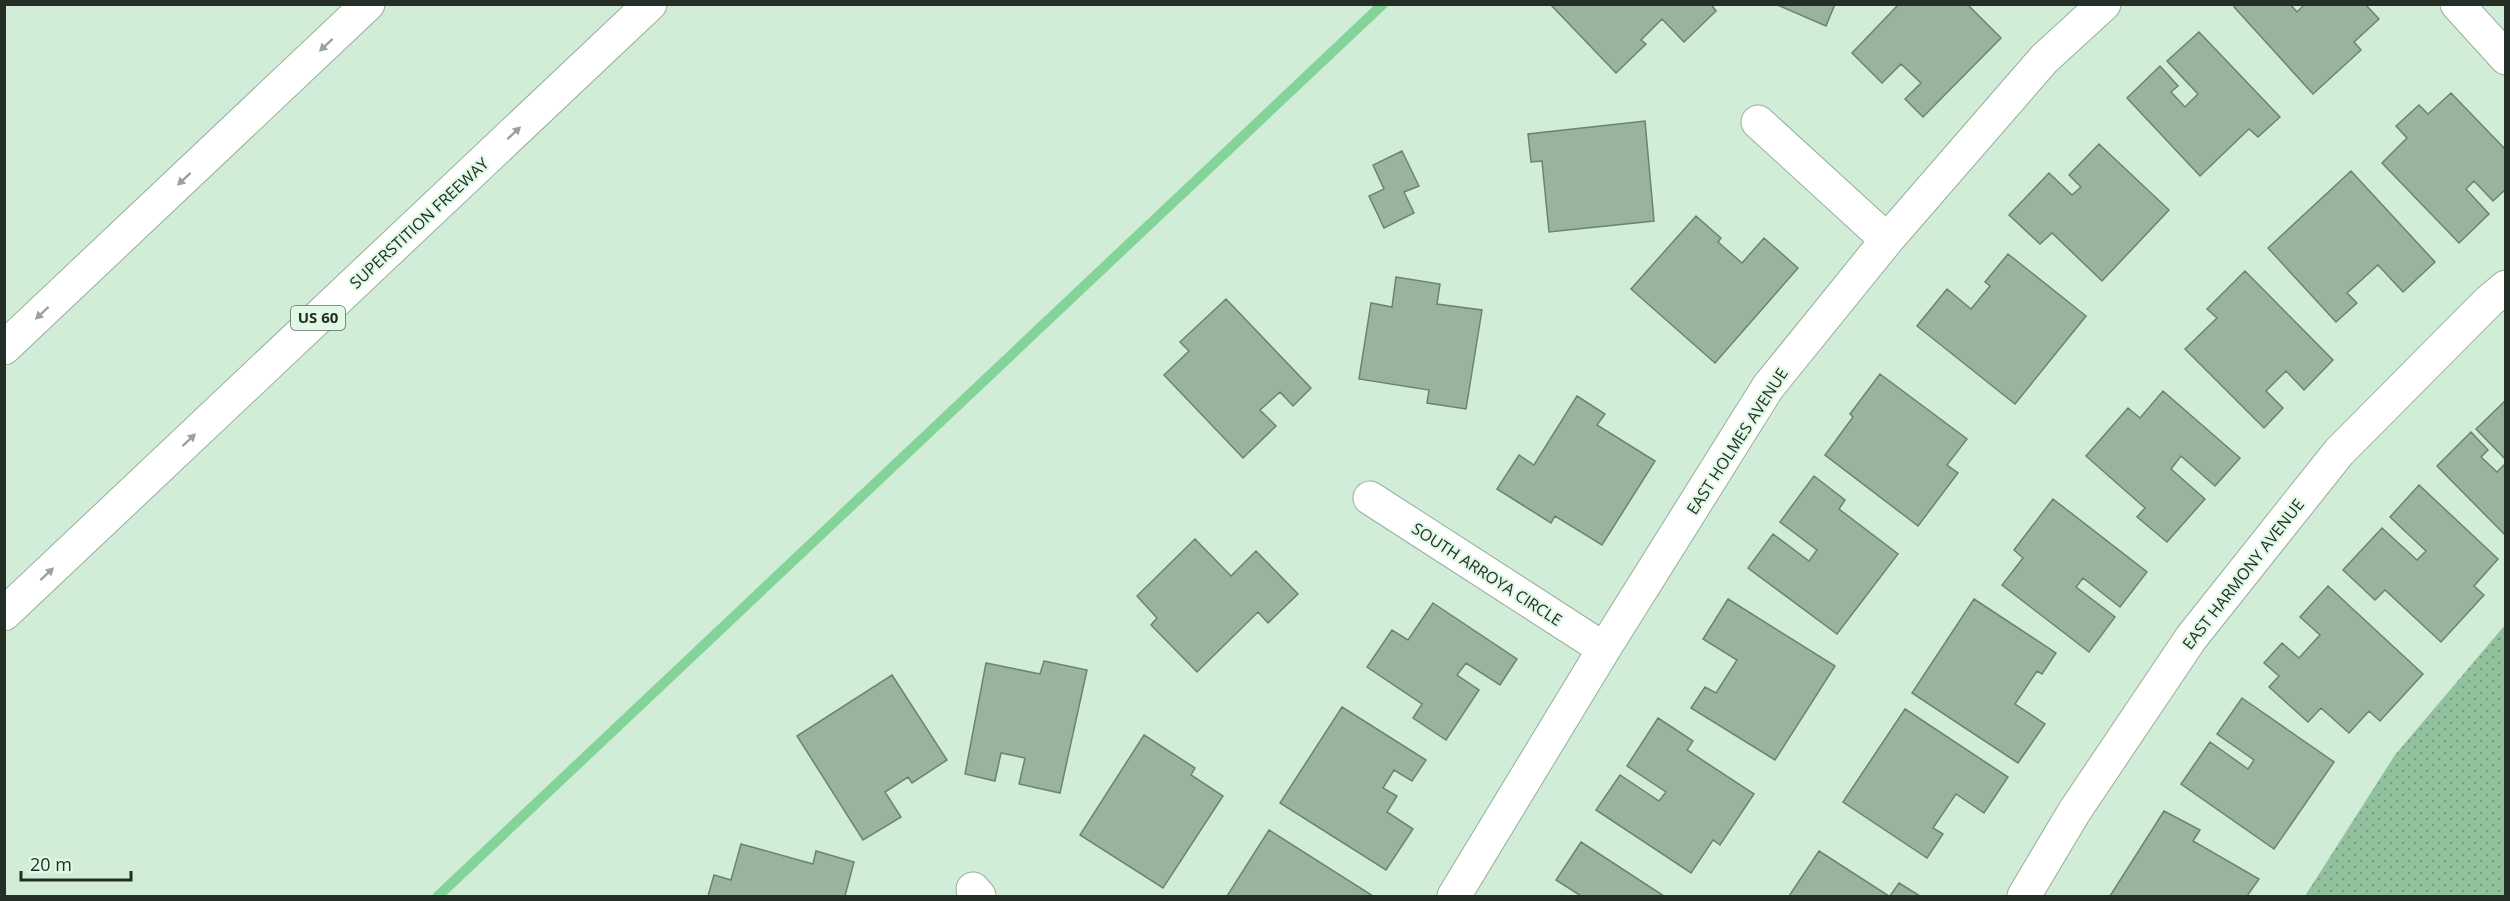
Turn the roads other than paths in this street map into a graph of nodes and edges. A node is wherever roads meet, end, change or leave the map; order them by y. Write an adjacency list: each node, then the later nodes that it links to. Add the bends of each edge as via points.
1 (368, 4): 9 (main road, one-way to 9)
2 (2104, 4): 7 (main road, EAST HOLMES AVENUE, via 2044,59)
3 (2457, 4): 5 (main road)
4 (646, 10): 11 (main road, SUPERSTITION FREEWAY / US 60, one-way to 4)
5 (2505, 58)
6 (1758, 122): 7 (main road)
7 (1887, 240): 12 (main road, EAST HOLMES AVENUE, via 1768,387)
8 (2505, 287): 14 (main road, EAST HARMONY AVENUE, via 2340,452 2191,638 2074,812)
9 (4, 348)
10 (1370, 498): 12 (main road, SOUTH ARROYA CIRCLE)
11 (4, 614)
12 (1604, 649): 13 (main road, EAST HOLMES AVENUE)
13 (1454, 897)
14 (2024, 897)

